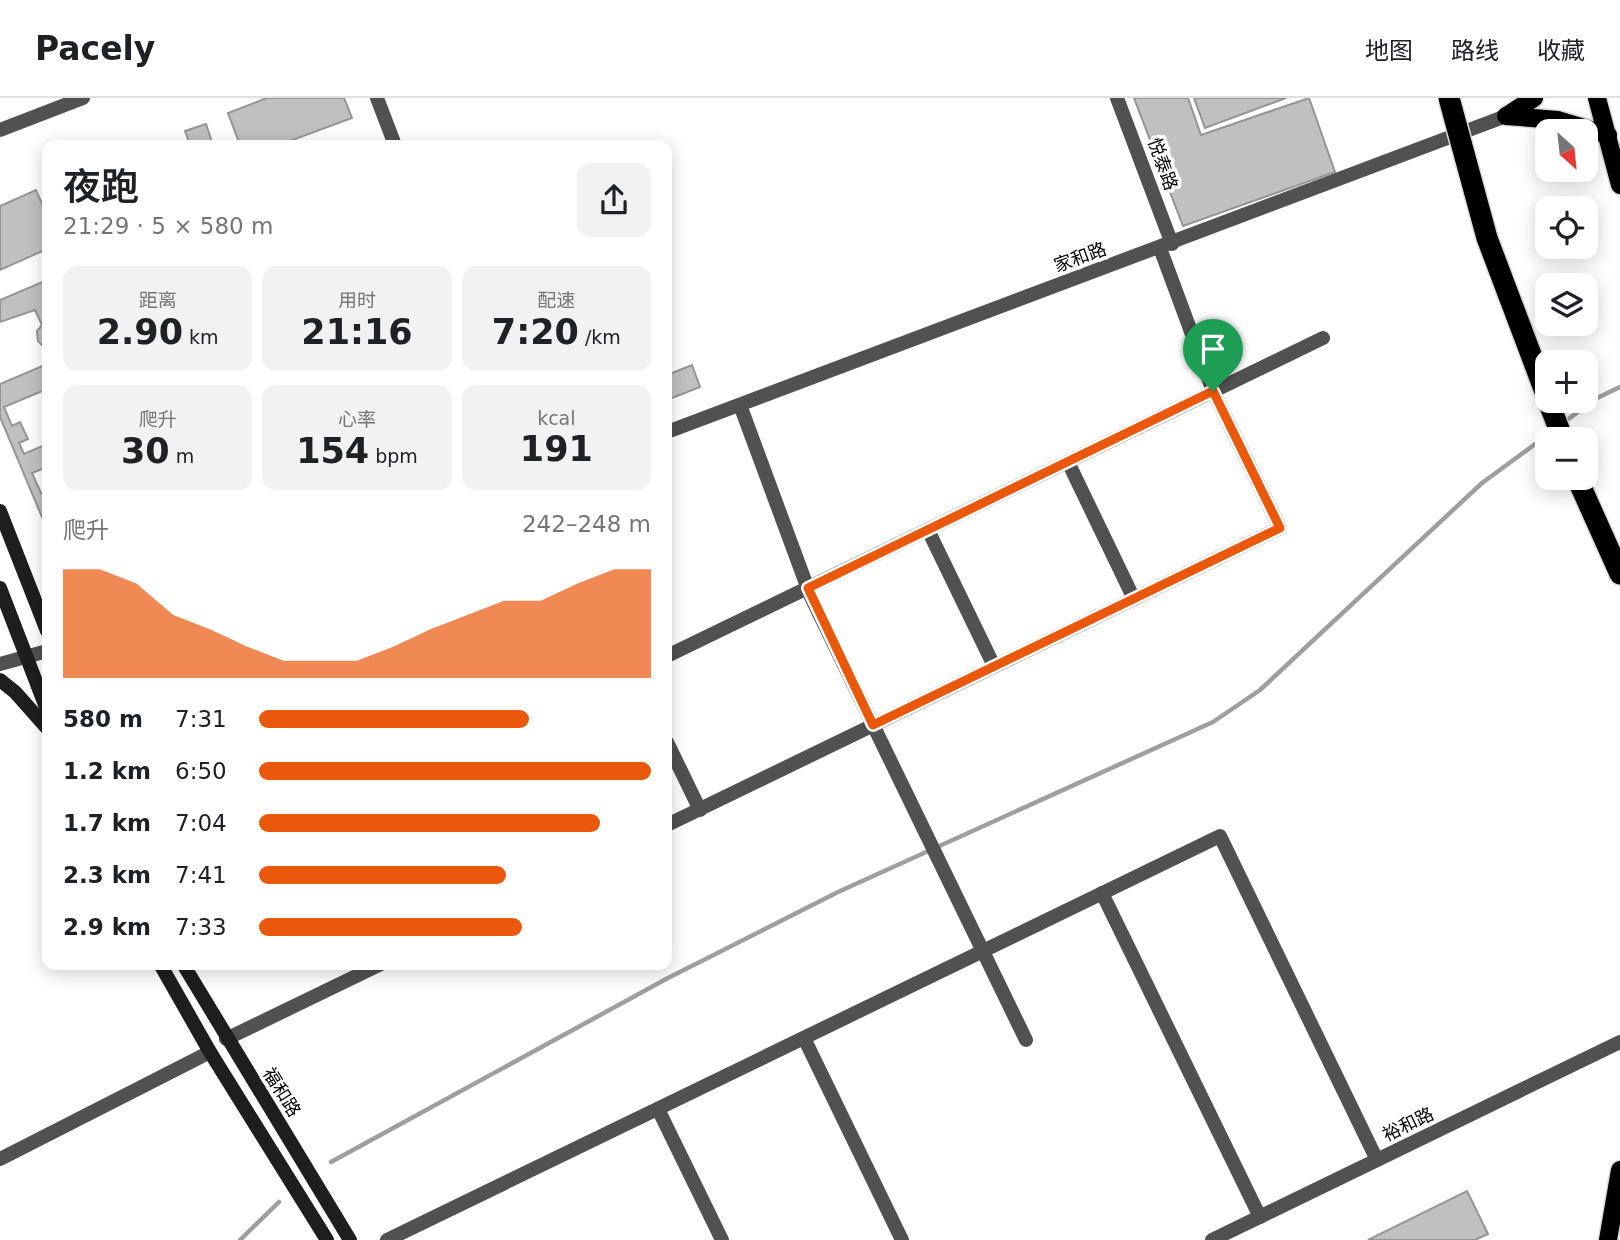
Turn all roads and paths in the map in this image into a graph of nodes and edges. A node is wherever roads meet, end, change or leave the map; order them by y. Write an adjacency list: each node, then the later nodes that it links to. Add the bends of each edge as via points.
1 (83, 98): 8 (street)
2 (377, 98): 10 (street)
3 (1117, 98): 12 (street, 悦泰路)
4 (1449, 98): 14 (highway, bridge, via 1487,238)
5 (1534, 98): 7 (main road)
6 (1597, 98): 9 (main road)
7 (1506, 117): 9 (main road, via 1558,120); 12 (street, 家和路)
8 (0, 130)
9 (1608, 135): 11 (main road)
10 (393, 140)
11 (1620, 185)
12 (1166, 246): 15 (street, 悦泰路); 16 (street, 家和路)
13 (1323, 338): 15 (street)
14 (1535, 365)
15 (1213, 391): 18 (street); 27 (street, 悦泰路, via 1280,528)
16 (740, 405): 17 (street, 家和路); 25 (street)
17 (672, 430)
18 (1068, 462): 21 (street); 27 (street)
19 (1582, 490): 22 (highway)
20 (0, 511): 23 (main road)
21 (928, 530): 25 (street); 34 (street)
22 (1620, 574)
23 (27, 577): 26 (main road); 29 (main road)
24 (0, 588): 28 (main road); 32 (main road)
25 (808, 588): 31 (street); 38 (street)
26 (42, 598)
27 (1134, 599): 34 (street)
28 (0, 605)
29 (42, 618)
30 (42, 652): 32 (street)
31 (672, 654)
32 (27, 657): 33 (street); 36 (main road)
33 (0, 664)
34 (994, 666): 38 (street)
35 (0, 680): 37 (main road)
36 (42, 697)
37 (42, 723)
38 (873, 725): 40 (street); 43 (street)
39 (672, 753): 40 (street)
40 (699, 810): 41 (street)
41 (672, 823)
42 (1102, 893): 43 (street); 54 (street, via 1220,836); 56 (street)
43 (983, 951): 47 (street); 49 (street)
44 (163, 970): 51 (main road)
45 (186, 970): 48 (main road, 福和路)
46 (369, 970): 48 (street)
47 (804, 1038): 52 (street); 61 (street)
48 (226, 1039): 58 (main road, 福和路)
49 (1026, 1040)
50 (1620, 1042): 54 (street, 裕和路)
51 (210, 1052): 53 (street); 57 (main road)
52 (658, 1109): 59 (street); 60 (street)
53 (0, 1159)
54 (1377, 1160): 56 (street, 裕和路)
55 (1620, 1170): 63 (main road)
56 (1260, 1217): 62 (street, 裕和路)
57 (327, 1240)
58 (350, 1240)
59 (387, 1240)
60 (722, 1240)
61 (902, 1240)
62 (1212, 1240)
63 (1608, 1240)

